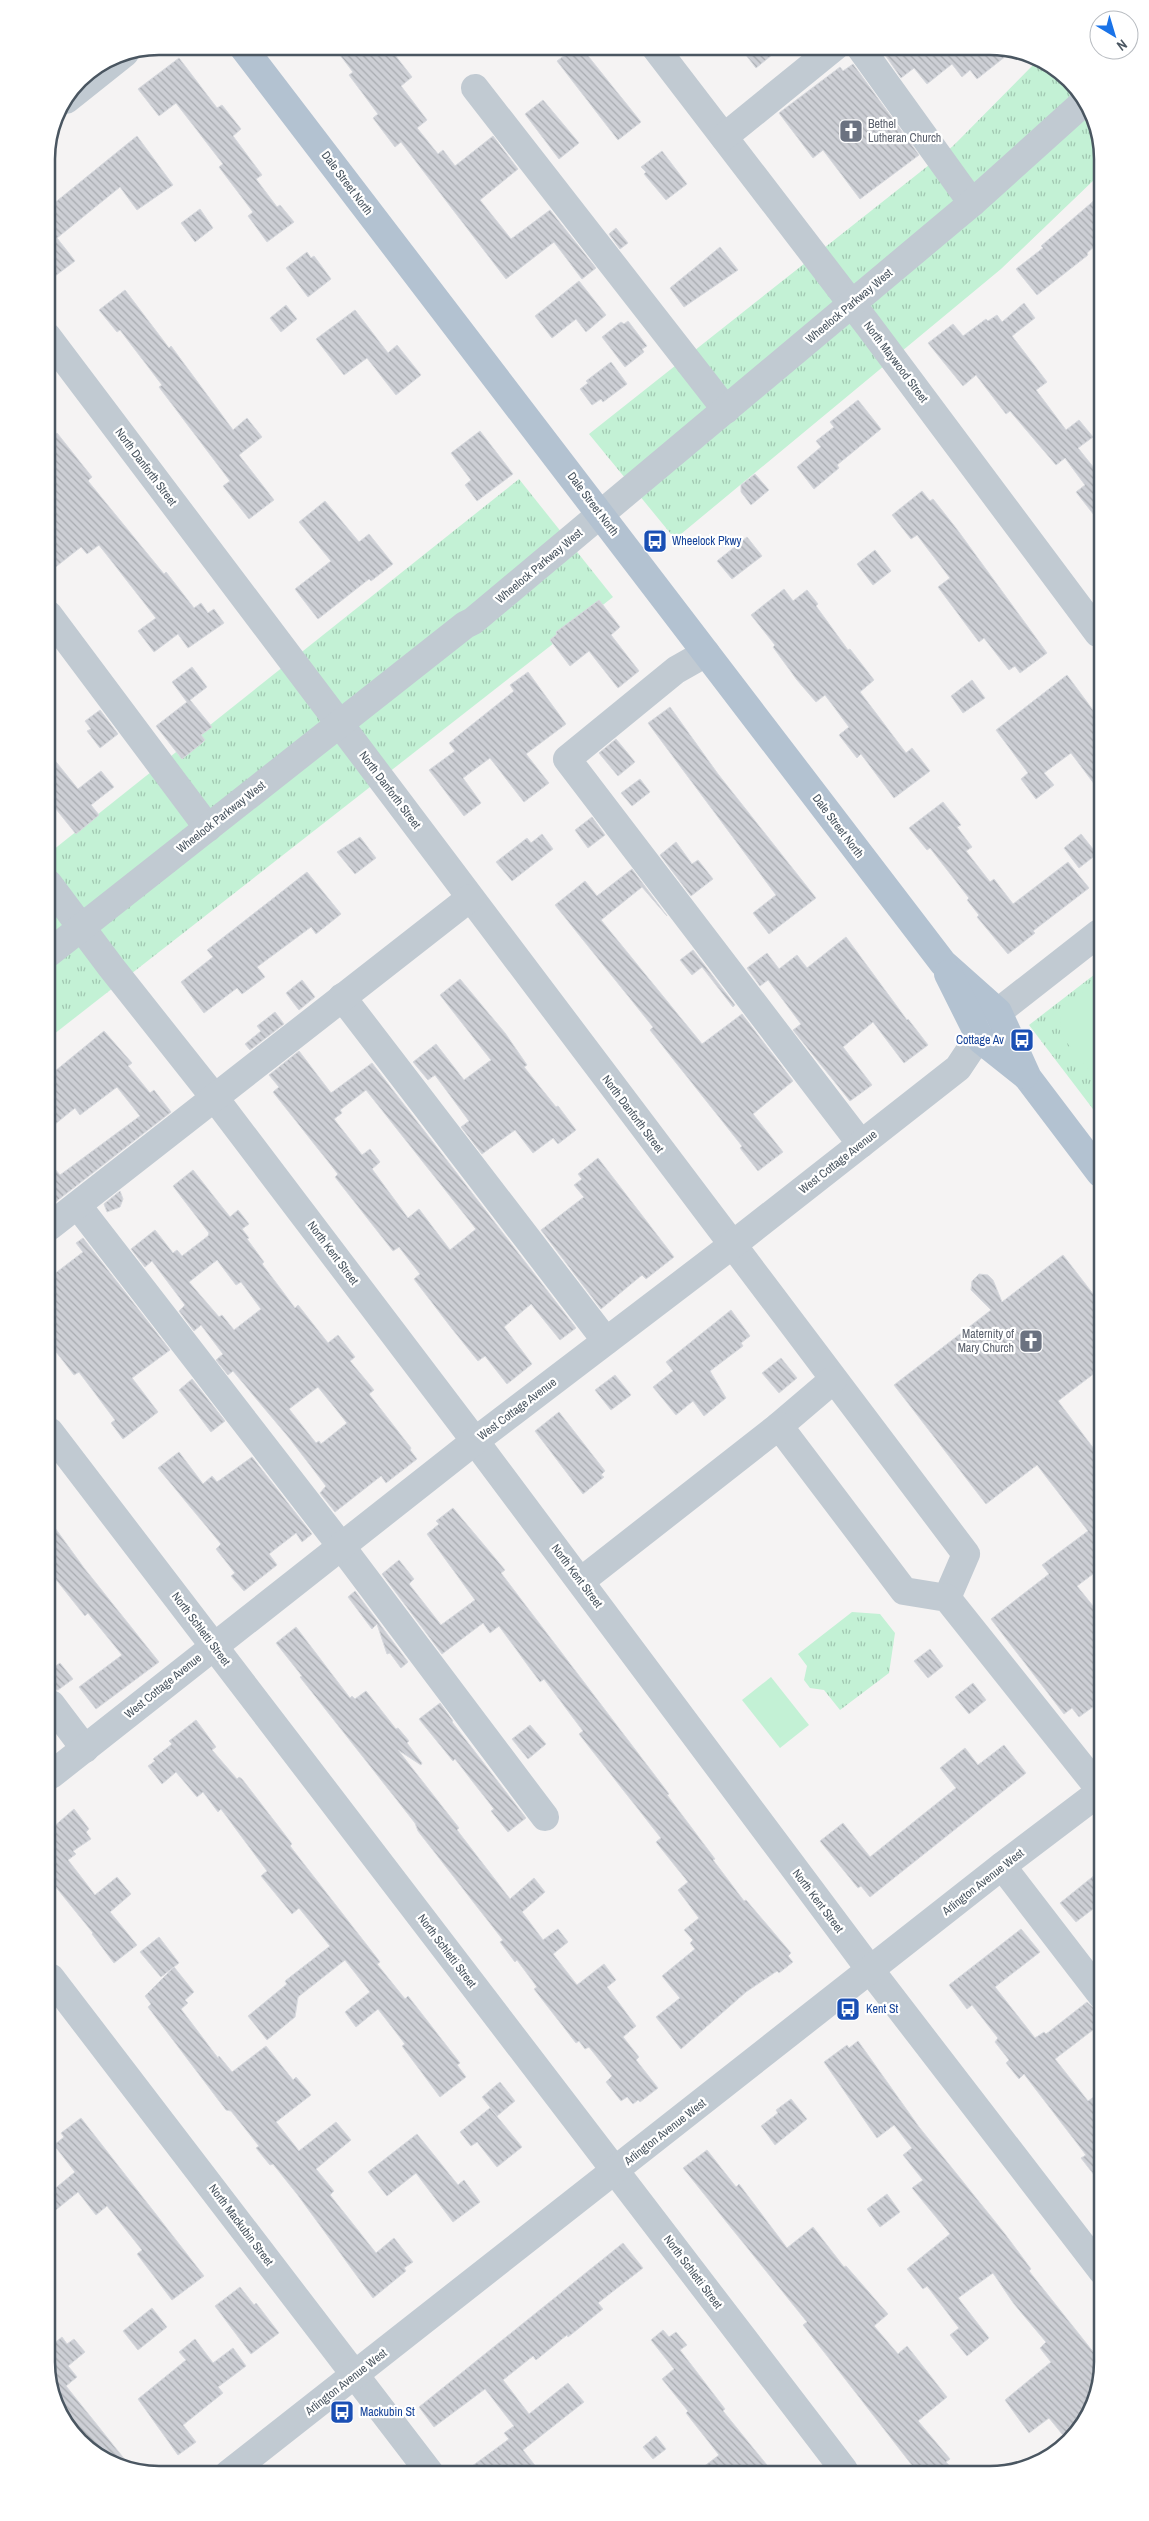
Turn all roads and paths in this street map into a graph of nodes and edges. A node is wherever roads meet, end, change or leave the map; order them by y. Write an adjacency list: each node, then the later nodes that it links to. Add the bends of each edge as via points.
1 (249, 55): 12 (main road, Dale Street North)
2 (661, 55): 7 (street, North Maywood Street)
3 (825, 55): 7 (street)
4 (865, 55): 8 (street)
5 (475, 88): 11 (street)
6 (1079, 106): 8 (street, Wheelock Parkway West)
7 (724, 137): 9 (street, North Maywood Street)
8 (972, 203): 9 (street, Wheelock Parkway West)
9 (852, 304): 11 (street, Wheelock Parkway West); 14 (street, North Maywood Street)
10 (55, 347): 16 (street, North Danforth Street)
11 (726, 410): 12 (street, Wheelock Parkway West)
12 (601, 515): 15 (main road, Dale Street North); 16 (street, Wheelock Parkway West, via 474,620)
13 (55, 623): 17 (street)
14 (1094, 628)
15 (706, 653): 23 (main road, Dale Street North); 29 (street, via 676,670 567,759)
16 (340, 723): 17 (street, Wheelock Parkway West); 19 (street, North Danforth Street)
17 (208, 828): 20 (street, Wheelock Parkway West)
18 (55, 892): 20 (street, North Kent Street)
19 (470, 898): 24 (street); 33 (street, North Danforth Street)
20 (82, 928): 22 (street, Wheelock Parkway West); 28 (street, North Kent Street)
21 (1094, 937): 25 (street)
22 (55, 949)
23 (942, 963): 25 (main road, Dale Street North); 26 (main road, Dale Street North)
24 (342, 997): 28 (street); 34 (street)
25 (998, 1012): 27 (main road, Dale Street North)
26 (981, 1040): 27 (main road, Dale Street North); 29 (street, West Cottage Avenue, via 958,1068)
27 (1028, 1078): 30 (main road, Dale Street North)
28 (214, 1096): 31 (street); 38 (street, North Kent Street)
29 (862, 1144): 33 (street, West Cottage Avenue)
30 (1094, 1165)
31 (78, 1206): 32 (street); 39 (street)
32 (55, 1223)
33 (731, 1246): 34 (street, West Cottage Avenue); 35 (street, North Danforth Street)
34 (606, 1341): 38 (street, West Cottage Avenue)
35 (834, 1380): 36 (street); 41 (street, North Danforth Street, via 966,1554)
36 (779, 1426): 40 (street); 41 (street, via 904,1591)
37 (55, 1439): 42 (street, North Schletti Street)
38 (475, 1441): 39 (street, West Cottage Avenue); 40 (street, North Kent Street)
39 (341, 1546): 42 (street, West Cottage Avenue); 48 (street)
40 (581, 1582): 50 (street, North Kent Street)
41 (947, 1598): 46 (street)
42 (214, 1646): 44 (street, West Cottage Avenue); 53 (street, North Schletti Street)
43 (55, 1710): 44 (street)
44 (85, 1749): 45 (street, West Cottage Avenue)
45 (55, 1772)
46 (1094, 1782)
47 (1094, 1796): 49 (street, Arlington Avenue West)
48 (545, 1817)
49 (1002, 1866): 50 (street, Arlington Avenue West); 52 (street)
50 (871, 1971): 53 (street, Arlington Avenue West); 54 (street, North Kent Street)
51 (55, 1983): 55 (street, North Mackubin Street)
52 (1094, 1986)
53 (615, 2171): 55 (street, Arlington Avenue West); 58 (street, North Schletti Street)
54 (1094, 2261)
55 (355, 2375): 56 (street, Arlington Avenue West); 57 (street, North Mackubin Street)
56 (238, 2466)
57 (425, 2466)
58 (841, 2466)

